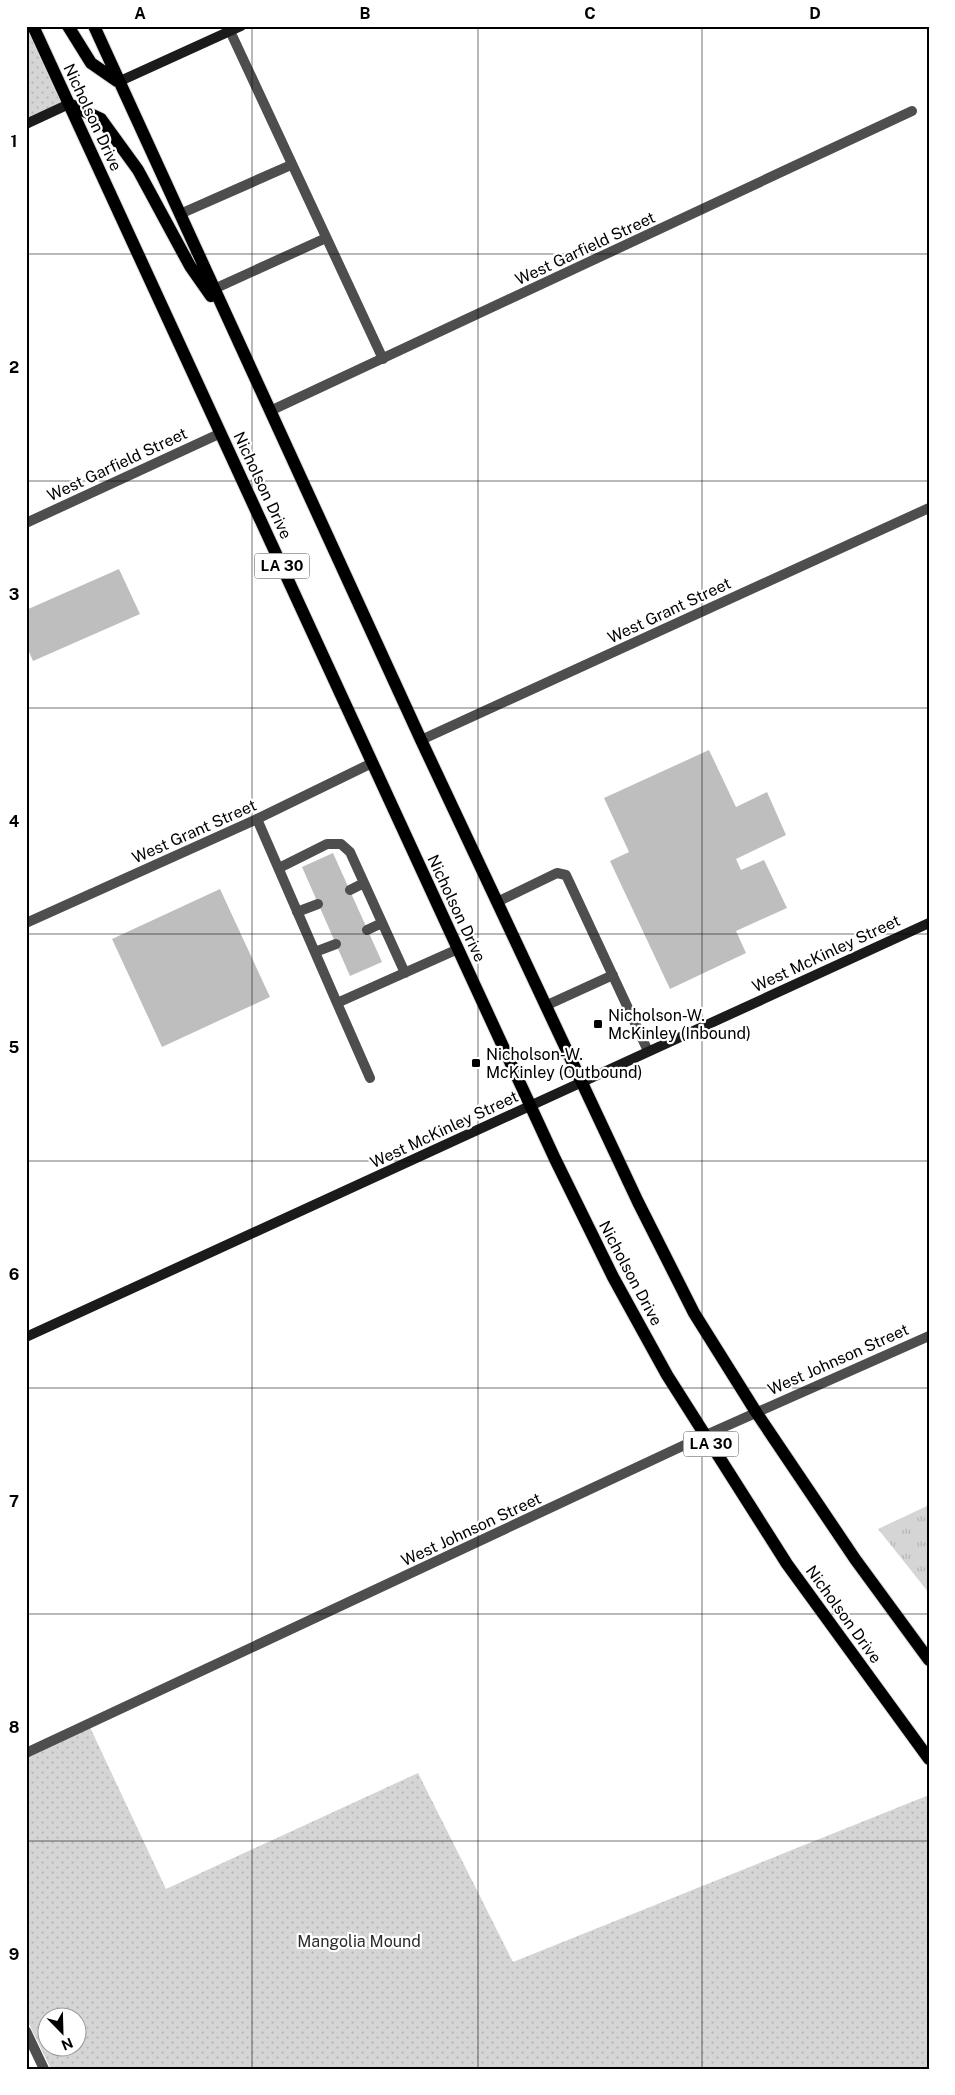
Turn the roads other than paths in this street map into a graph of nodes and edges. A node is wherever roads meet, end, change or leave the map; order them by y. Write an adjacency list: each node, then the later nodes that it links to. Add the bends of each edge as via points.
1 (33, 26): 7 (main road, Nicholson Drive / LA 30)
2 (68, 26): 6 (main road, via 91,63)
3 (94, 26): 6 (main road, LA 30)
4 (240, 26): 5 (street)
5 (230, 31): 6 (street); 10 (street)
6 (118, 82): 11 (main road, LA 30)
7 (69, 104): 9 (street); 14 (main road, via 101,119 138,170 190,266); 17 (main road, Nicholson Drive / LA 30)
8 (912, 111): 15 (street, West Garfield Street)
9 (26, 124)
10 (291, 165): 11 (street); 12 (street)
11 (180, 214): 13 (main road, LA 30)
12 (326, 238): 13 (street); 15 (street)
13 (214, 289): 14 (main road, LA 30)
14 (229, 323): 16 (main road, LA 30)
15 (383, 359): 16 (street, West Garfield Street)
16 (270, 411): 20 (main road, LA 30)
17 (221, 433): 19 (street, West Garfield Street); 21 (main road, Nicholson Drive / LA 30)
18 (929, 508): 20 (street, West Grant Street)
19 (26, 522)
20 (421, 740): 26 (main road, LA 30)
21 (372, 763): 22 (street, West Grant Street); 34 (main road, Nicholson Drive / LA 30)
22 (257, 819): 23 (street); 31 (street, West Grant Street)
23 (278, 868): 24 (street, via 327,844 341,844 350,852); 28 (street)
24 (364, 883): 25 (street); 29 (street)
25 (350, 890)
26 (497, 902): 37 (street, via 556,873 566,875); 39 (main road, LA 30)
27 (318, 904): 28 (street)
28 (297, 912): 35 (street)
29 (382, 923): 32 (street); 36 (street)
30 (929, 923): 40 (street, West McKinley Street)
31 (26, 924)
32 (367, 930)
33 (336, 944): 35 (street)
34 (458, 949): 36 (street); 43 (main road, Nicholson Drive / LA 30)
35 (315, 952): 38 (street)
36 (405, 973): 38 (street)
37 (613, 975): 39 (street); 40 (street)
38 (337, 1003): 41 (street)
39 (545, 1006): 42 (main road, LA 30)
40 (648, 1051): 42 (street, West McKinley Street)
41 (370, 1078)
42 (581, 1082): 43 (street, West McKinley Street); 46 (main road, LA 30, via 694,1313)
43 (530, 1106): 45 (street, West McKinley Street); 47 (main road, Nicholson Drive / LA 30, via 613,1277 667,1375)
44 (929, 1336): 46 (street, West Johnson Street)
45 (26, 1337)
46 (756, 1412): 47 (street, West Johnson Street); 48 (main road, LA 30, via 855,1559)
47 (706, 1435): 49 (street, West Johnson Street); 50 (main road, Nicholson Drive / LA 30, via 788,1564)
48 (929, 1660)
49 (26, 1752)
50 (929, 1759)
51 (26, 2031): 52 (street)
52 (44, 2069)

